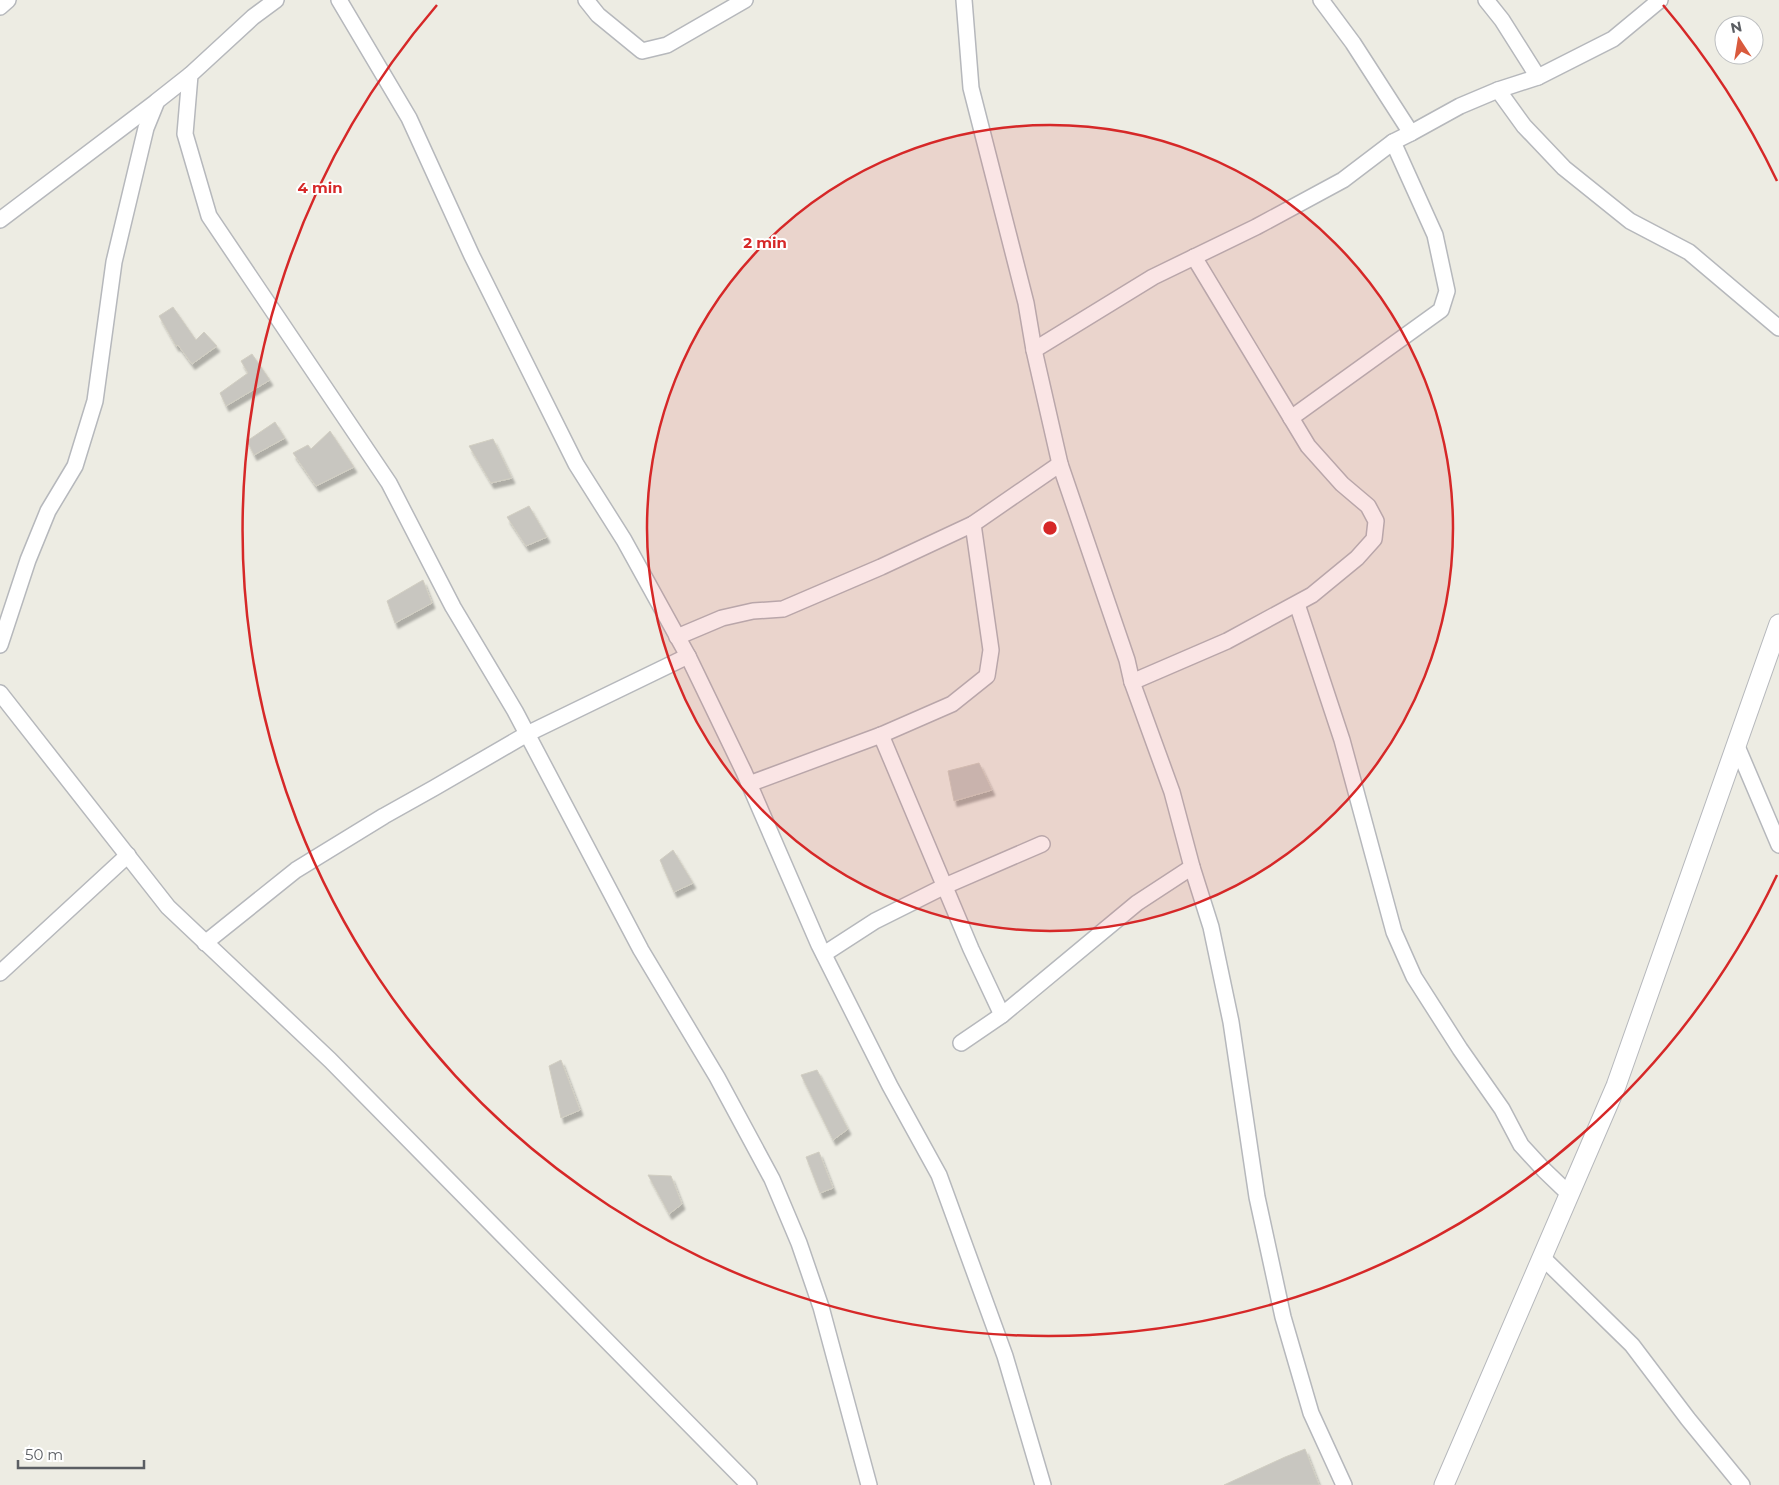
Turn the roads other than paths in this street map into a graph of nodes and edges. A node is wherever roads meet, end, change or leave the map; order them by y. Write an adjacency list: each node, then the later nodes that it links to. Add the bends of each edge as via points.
1 (8, 0): 10 (street)
2 (276, 0): 11 (street)
3 (339, 0): 26 (street, via 409,118 472,256 576,464 624,540)
4 (586, 0): 9 (street, via 598,15 642,51 667,45)
5 (964, 0): 20 (street, via 971,88 1026,303)
6 (1321, 0): 15 (street)
7 (1486, 0): 12 (street)
8 (1660, 0): 12 (street, via 1613,39)
9 (741, 1)
10 (0, 7)
11 (190, 76): 14 (street); 31 (street, via 185,134 209,216 389,483)
12 (1538, 76): 13 (street)
13 (1498, 90): 15 (street); 19 (street, via 1524,126 1564,168 1630,221 1689,252)
14 (157, 101): 17 (street); 27 (street, via 146,128 114,262 95,401 74,466 48,511 28,560)
15 (1411, 133): 16 (street)
16 (1393, 142): 18 (street, via 1343,180); 21 (street, via 1435,234 1446,292 1441,310)
17 (0, 220)
18 (1194, 257): 20 (street, via 1153,277); 21 (street)
19 (1779, 328)
20 (1034, 350): 22 (street)
21 (1291, 418): 24 (street, via 1308,446 1342,484 1368,506 1376,520 1374,539 1357,558)
22 (1060, 464): 23 (street); 29 (street)
23 (973, 524): 26 (street, via 783,609 722,618); 32 (street, via 991,650 988,676 952,704)
24 (1296, 604): 29 (street, via 1227,641); 45 (street, via 1342,740 1394,932 1414,977 1502,1110 1521,1145)
25 (1779, 624): 33 (street)
26 (677, 637): 28 (street)
27 (0, 645)
28 (688, 656): 31 (street); 34 (street)
29 (1132, 682): 38 (street, via 1172,792)
30 (0, 693): 37 (street)
31 (527, 734): 40 (street, via 296,870); 48 (street, via 641,950 717,1077 772,1179 821,1307)
32 (881, 735): 34 (street); 39 (street)
33 (1736, 744): 36 (street); 45 (street, via 1616,1086)
34 (750, 784): 41 (street)
35 (1042, 844): 39 (street)
36 (1779, 845)
37 (128, 855): 40 (street, via 168,907); 42 (street)
38 (1192, 867): 43 (street, via 1137,904); 50 (street, via 1211,927 1231,1022 1257,1197 1283,1317 1311,1413)
39 (945, 886): 41 (street, via 875,921); 43 (street)
40 (205, 943): 47 (street, via 330,1060)
41 (824, 954): 49 (street, via 939,1175 1005,1356)
42 (0, 973)
43 (1002, 1015): 44 (street)
44 (961, 1043)
45 (1569, 1194): 46 (street)
46 (1542, 1257): 51 (street); 52 (street, via 1632,1345)
47 (749, 1485)
48 (869, 1485)
49 (1043, 1485)
50 (1344, 1485)
51 (1444, 1485)
52 (1742, 1485)

